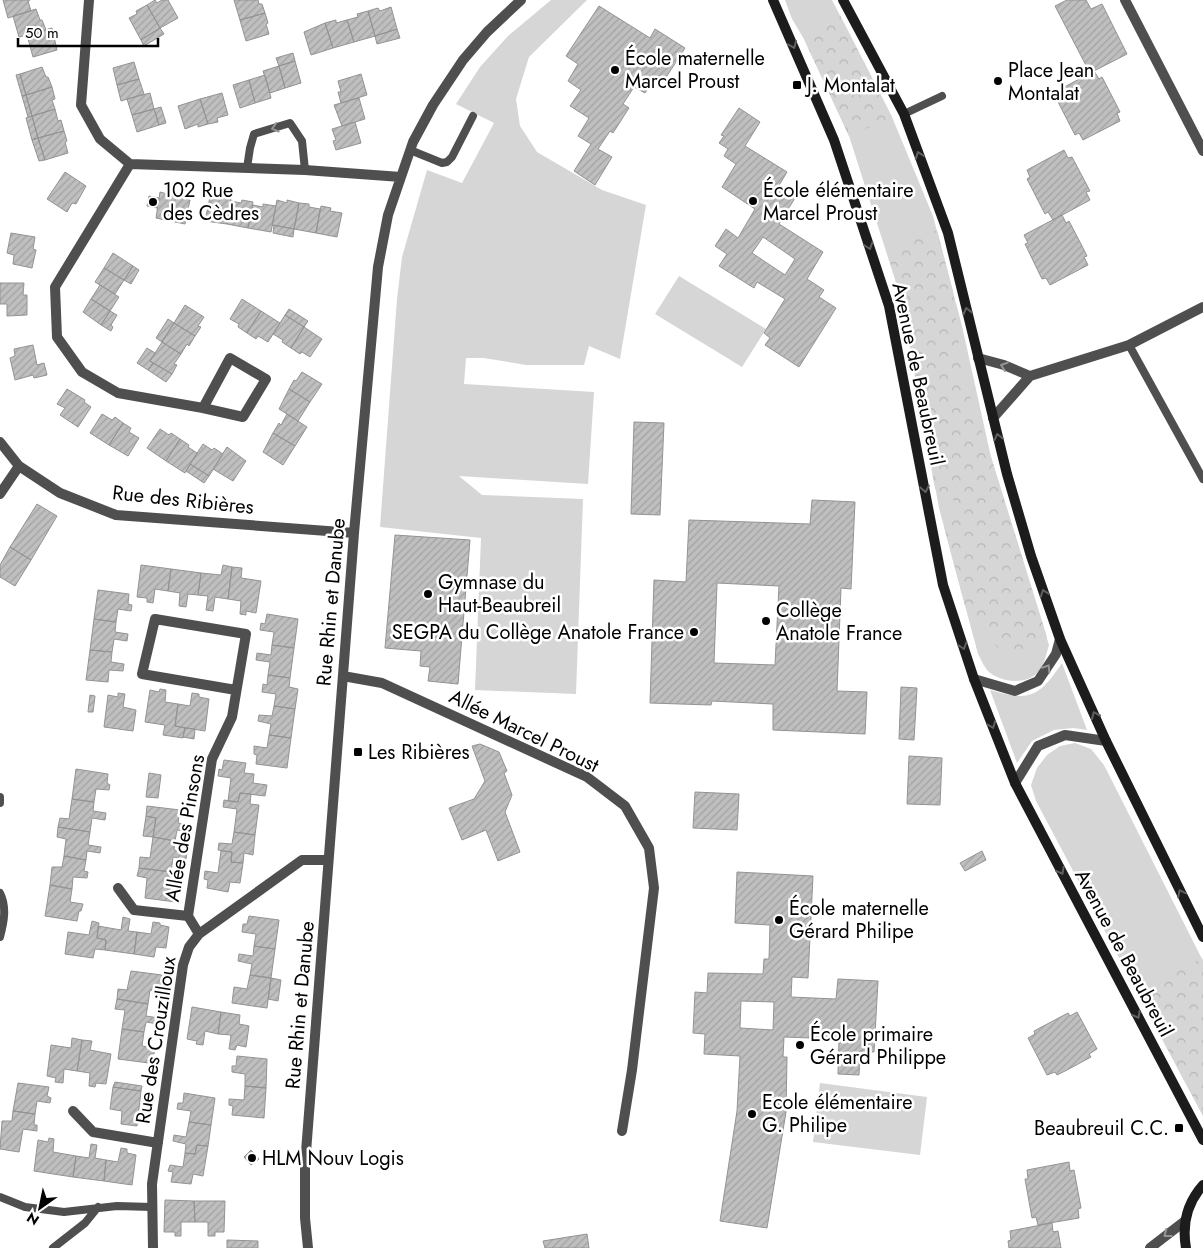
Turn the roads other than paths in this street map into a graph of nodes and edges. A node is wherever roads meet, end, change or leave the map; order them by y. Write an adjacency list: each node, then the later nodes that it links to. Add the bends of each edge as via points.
1 (89, 0): 11 (street, via 81,105 100,139)
2 (521, 0): 9 (street, Rue Rhin et Danube, via 463,60 433,105)
3 (774, 0): 28 (main road, Avenue de Beaubreuil, one-way to 28, via 834,140 889,306 943,585)
4 (843, 0): 7 (main road)
5 (1125, 0): 10 (street)
6 (942, 96): 7 (lane)
7 (904, 114): 17 (main road, one-way to 7, via 948,233)
8 (474, 116): 9 (lane, via 447,162)
9 (410, 150): 14 (street, Rue Rhin et Danube)
10 (1203, 150)
11 (130, 164): 12 (street); 19 (street, via 55,287 56,337 82,372 118,393)
12 (247, 168): 13 (street); 13 (lane, one-way to 12, via 302,141 290,123 254,134)
13 (305, 170): 14 (street)
14 (401, 177): 25 (street, Rue Rhin et Danube, via 388,216 378,267)
15 (1203, 307): 16 (street)
16 (1129, 345): 18 (street); 23 (lane)
17 (978, 358): 18 (street, one-way to 17); 20 (main road)
18 (1030, 376): 20 (street)
19 (203, 408): 19 (street, via 243,417 266,379 230,358)
20 (993, 418): 26 (main road, one-way to 20, via 1028,547)
21 (0, 442): 22 (street, Rue des Ribières)
22 (18, 466): 24 (street); 25 (street, Rue des Ribières, via 60,493 116,515)
23 (1203, 479)
24 (0, 494)
25 (354, 533): 27 (street, Rue Rhin et Danube)
26 (1060, 639): 28 (street, one-way to 26, via 1015,691 1038,682 1056,654); 30 (main road, one-way to 26)
27 (343, 676): 34 (street, Rue Rhin et Danube); 42 (street, Allée Marcel Proust, via 382,683 578,772 625,806 649,848 654,888)
28 (974, 679): 31 (main road, Avenue de Beaubreuil, one-way to 31)
29 (236, 690): 29 (street, Allée des Pinsons, via 246,634 155,618 142,674); 37 (street, Allée des Pinsons, via 232,717 212,759)
30 (1106, 741): 31 (street, via 1065,735 1038,746); 39 (main road, one-way to 30)
31 (1015, 783): 43 (main road, Avenue de Beaubreuil, one-way to 43)
32 (0, 797): 33 (lane)
33 (0, 803)
34 (328, 860): 38 (street, Rue des Crouzilloux, via 302,860); 52 (street, Rue Rhin et Danube, via 305,1165)
35 (118, 888): 37 (street, via 134,910)
36 (0, 892): 40 (lane, via 4,900)
37 (188, 916): 38 (street)
38 (199, 934): 44 (street, Rue des Crouzilloux, via 189,947 183,964)
39 (1203, 936)
40 (0, 938)
41 (73, 1111): 44 (street, via 93,1132)
42 (622, 1131)
43 (1203, 1140)
44 (158, 1143): 48 (street, Rue des Crouzilloux)
45 (1203, 1185): 49 (main road, via 1194,1197)
46 (0, 1197): 47 (lane, via 25,1207 64,1212)
47 (98, 1207): 48 (lane); 50 (lane)
48 (152, 1207): 51 (street, Rue des Crouzilloux)
49 (1185, 1221): 53 (street, one-way to 53); 54 (main road)
50 (54, 1248)
51 (153, 1248)
52 (308, 1248)
53 (1150, 1248)
54 (1186, 1248)

